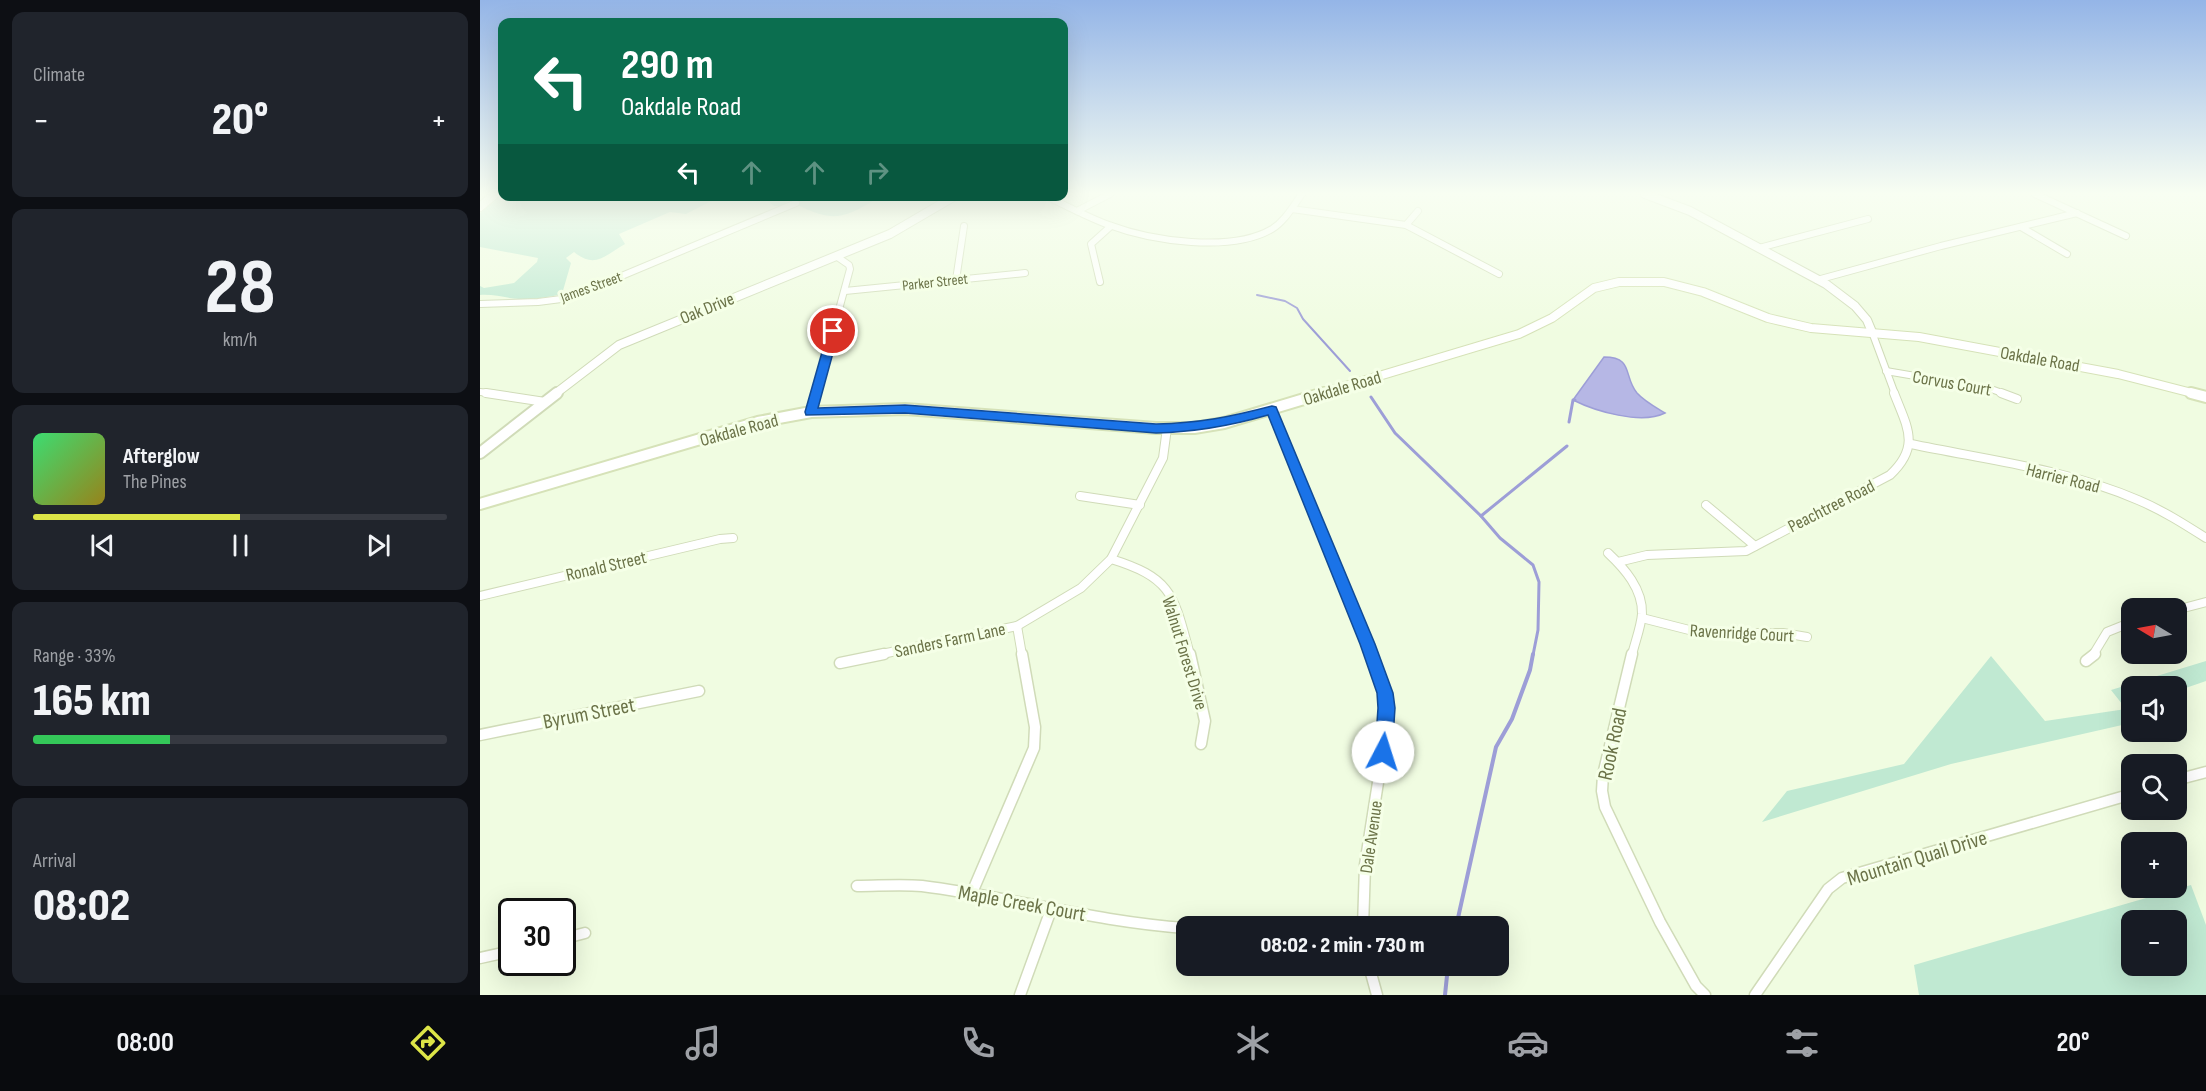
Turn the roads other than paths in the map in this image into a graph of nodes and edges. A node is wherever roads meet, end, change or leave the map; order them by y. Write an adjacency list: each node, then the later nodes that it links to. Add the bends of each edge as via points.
1 (705, 240): 21 (street, James Street, via 569,298)
2 (873, 240): 14 (main road, Oak Drive)
3 (962, 240): 17 (street)
4 (1095, 240): 19 (street, via 1091,244)
5 (1193, 240): 6 (street)
6 (1241, 240)
7 (1436, 240): 16 (street)
8 (1745, 240): 12 (main road)
9 (1788, 240): 12 (street)
10 (1964, 240): 18 (street)
11 (2044, 240): 13 (street)
12 (1759, 248): 18 (main road)
13 (2067, 254)
14 (836, 256): 20 (street, via 850,266); 27 (main road, Oak Drive, via 619,345)
15 (1025, 273): 17 (street, Parker Street)
16 (1499, 274)
17 (956, 280): 20 (street, Parker Street)
18 (1817, 280): 22 (main road)
19 (1100, 282)
20 (845, 291): 29 (street)
21 (480, 304)
22 (1872, 332): 23 (street); 25 (main road, Oakdale Road, via 2118,374); 28 (main road, Oakdale Road, via 1811,328 1751,313 1688,286 1649,281 1605,284 1519,334)
23 (1886, 371): 26 (street, Corvus Court, via 1990,389); 31 (street)
24 (480, 392): 27 (street)
25 (2206, 398)
26 (2017, 399)
27 (545, 402): 32 (main road, Oak Drive)
28 (1272, 410): 30 (main road, Oakdale Road, via 1224,423); 63 (street, Dale Avenue, via 1385,693 1385,738 1365,866)
29 (811, 412): 30 (main road, Oakdale Road, via 905,409); 34 (main road, Oakdale Road, via 758,422)
30 (1167, 428): 35 (street, Sanders Farm Lane, via 1163,458)
31 (1911, 444): 38 (street, Harrier Road, via 2104,487 2158,508); 41 (street, Peachtree Road, via 1908,455 1890,476)
32 (480, 453)
33 (1080, 495): 35 (street)
34 (480, 504)
35 (1140, 504): 43 (street, Sanders Farm Lane)
36 (1706, 505): 41 (street)
37 (2206, 527): 38 (street)
38 (2197, 531): 40 (street, Harrier Road)
39 (733, 538): 45 (street, Ronald Street)
40 (2206, 538)
41 (1755, 546): 44 (street, Peachtree Road, via 1733,553 1647,555)
42 (1608, 553): 44 (street, Rook Road)
43 (1111, 559): 49 (street, Sanders Farm Lane, via 1081,588); 56 (street, Walnut Forest Drive, via 1147,571 1165,586 1177,612 1205,722)
44 (1618, 562): 48 (street, Rook Road, via 1638,589)
45 (480, 596)
46 (2206, 602): 47 (street)
47 (2187, 607)
48 (1642, 618): 51 (street, Ravenridge Court, via 1710,634 1782,633); 72 (street, Rook Road, via 1602,791 1605,807 1660,922)
49 (1017, 626): 53 (street, Sanders Farm Lane); 61 (street, via 1035,727 1034,748)
50 (2121, 626): 52 (street, via 2107,632 2096,653)
51 (1807, 637)
52 (2086, 661)
53 (840, 663)
54 (699, 691): 55 (street, Byrum Street)
55 (480, 735)
56 (1201, 744)
57 (2205, 773): 58 (street)
58 (2187, 777)
59 (2121, 797): 73 (street, Mountain Quail Drive, via 1842,879 1828,889)
60 (857, 886): 61 (street, Maple Creek Court, via 919,886)
61 (971, 895): 62 (street, Maple Creek Court)
62 (1052, 907): 64 (street, Maple Creek Court, via 1140,925); 70 (street)
63 (1363, 916)
64 (1176, 927)
65 (585, 933): 66 (street)
66 (576, 935)
67 (498, 954): 68 (street)
68 (480, 958)
69 (1372, 976): 71 (street)
70 (1020, 995)
71 (1377, 995)
72 (1705, 995)
73 (1755, 995)

